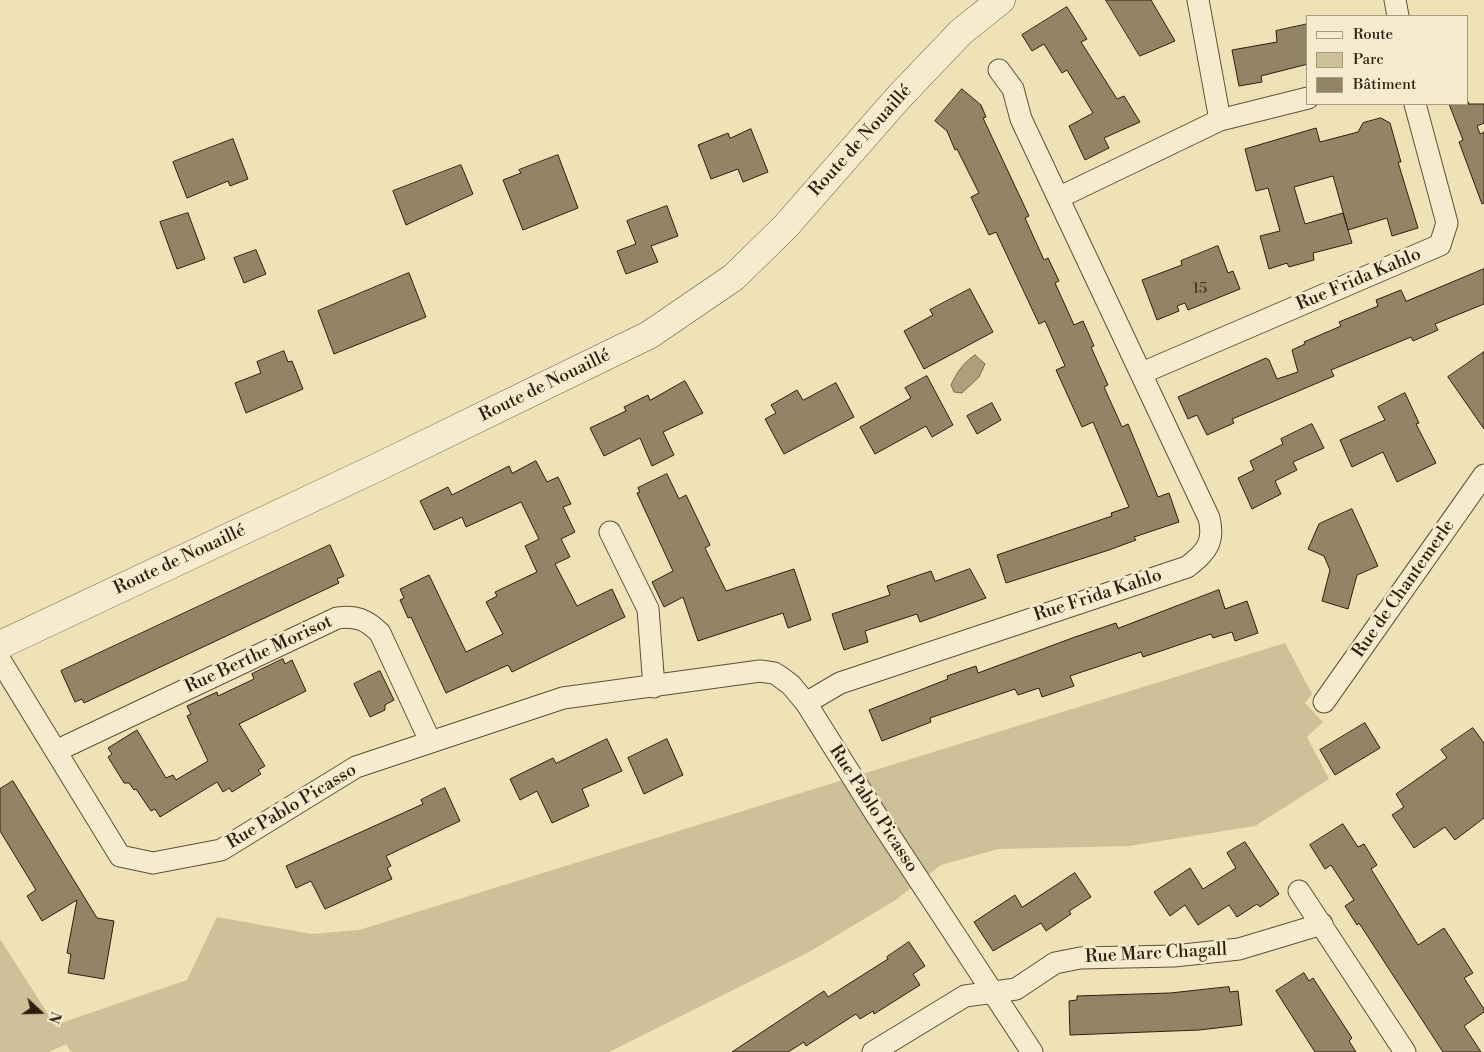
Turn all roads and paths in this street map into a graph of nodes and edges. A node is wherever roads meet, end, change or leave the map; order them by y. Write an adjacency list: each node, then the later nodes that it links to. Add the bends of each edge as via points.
1 (1001, 0): 13 (street, Route de Nouaillé, via 961,32 898,98 786,226 734,277 649,335)
2 (1198, 0): 8 (street)
3 (1395, 0): 4 (street)
4 (1398, 15)
5 (999, 70): 9 (street, Rue Frida Kahlo, via 1013,89 1021,119)
6 (1306, 98): 8 (street)
7 (1415, 105): 10 (street, Rue Frida Kahlo, via 1447,223 1440,245)
8 (1220, 120): 9 (street)
9 (1058, 198): 10 (street, Rue Frida Kahlo)
10 (1142, 373): 17 (street, Rue Frida Kahlo, via 1209,518 1211,537 1200,557 1187,567 840,683)
11 (1484, 475): 16 (street, Rue de Chantemerle)
12 (610, 532): 15 (street, via 648,609)
13 (0, 645)
14 (0, 660): 19 (street, Rue Pablo Picasso)
15 (654, 687): 17 (street, Rue Pablo Picasso, via 760,671 774,672 792,685); 18 (street, Rue Pablo Picasso, via 563,698)
16 (1324, 702)
17 (806, 703): 22 (street, Rue Pablo Picasso)
18 (430, 741): 19 (street, Rue Pablo Picasso, via 356,767 221,850 153,863 120,856); 19 (street, Rue Berthe Morisot, via 380,633 372,624 350,616 337,618)
19 (56, 751)
20 (1299, 891): 21 (street)
21 (1322, 924): 22 (street, Rue Marc Chagall, via 1239,950 1174,956 1080,958 1055,963 1016,989); 25 (street)
22 (994, 992): 23 (street, Rue Marc Chagall, via 965,996); 24 (street, Rue Pablo Picasso)
23 (885, 1049)
24 (1032, 1052)
25 (1405, 1052)

